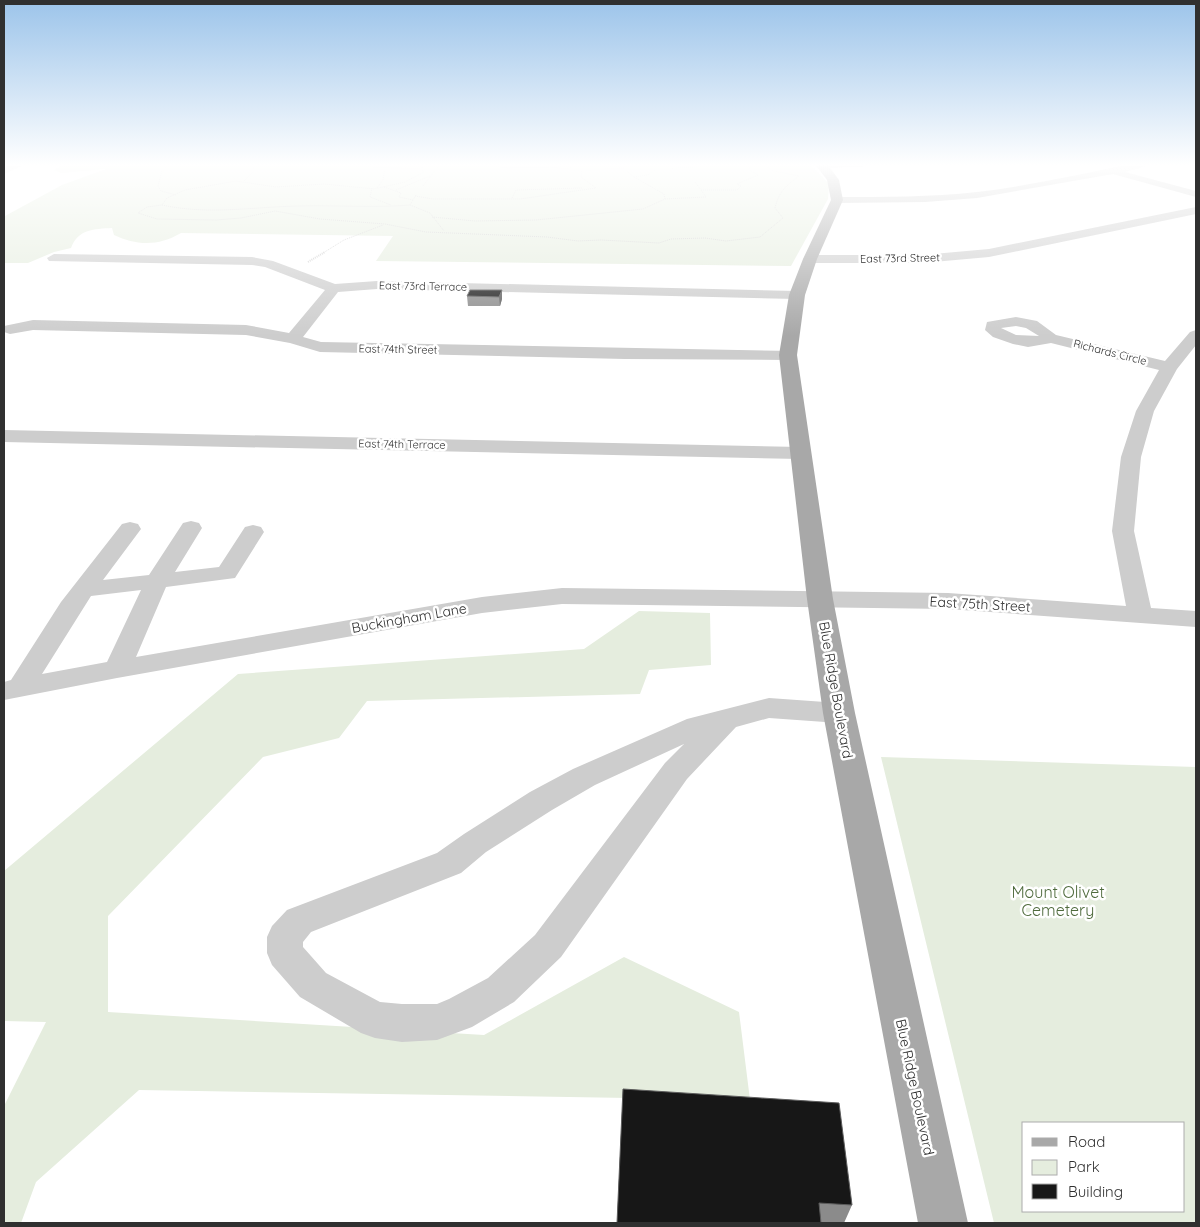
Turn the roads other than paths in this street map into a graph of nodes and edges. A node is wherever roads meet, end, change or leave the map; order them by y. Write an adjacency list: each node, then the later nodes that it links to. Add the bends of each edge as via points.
1 (827, 221): 4 (main road, Blue Ridge Boulevard)
2 (1142, 221): 4 (street, East 73rd Street, via 989,253 922,259)
3 (54, 258): 5 (street, East 73rd Terrace, via 252,261)
4 (810, 259): 6 (main road, Blue Ridge Boulevard)
5 (334, 288): 6 (street, East 73rd Terrace, via 377,285); 10 (street)
6 (797, 294): 11 (main road, Blue Ridge Boulevard)
7 (10, 328): 10 (street, East 74th Street, via 33,325 246,330)
8 (1196, 335): 12 (street)
9 (1050, 338): 12 (street, Richards Circle)
10 (293, 339): 11 (street, East 74th Street, via 320,347)
11 (788, 356): 14 (main road, Blue Ridge Boulevard)
12 (1169, 367): 21 (street, via 1145,411 1131,457 1123,531)
13 (4, 436): 14 (street, East 74th Terrace)
14 (801, 453): 20 (main road, Blue Ridge Boulevard)
15 (192, 528): 18 (street)
16 (130, 529): 19 (street)
17 (253, 532): 18 (street, via 227,573)
18 (157, 581): 19 (street); 23 (street)
19 (84, 589): 24 (street)
20 (820, 599): 21 (street, East 75th Street, via 948,602); 23 (street, Buckingham Lane, via 562,596 482,605); 25 (main road, Blue Ridge Boulevard)
21 (1140, 615): 22 (street)
22 (1196, 619)
23 (117, 669): 24 (street, Buckingham Lane)
24 (12, 689)
25 (839, 713): 26 (street, via 769,708); 27 (main road, Blue Ridge Boulevard)
26 (726, 719): 26 (street, via 697,726 584,777 533,806 449,863 299,920 284,938 285,954 313,985 375,1020 437,1022 458,1014 501,990 548,946 676,771)
27 (943, 1223)

